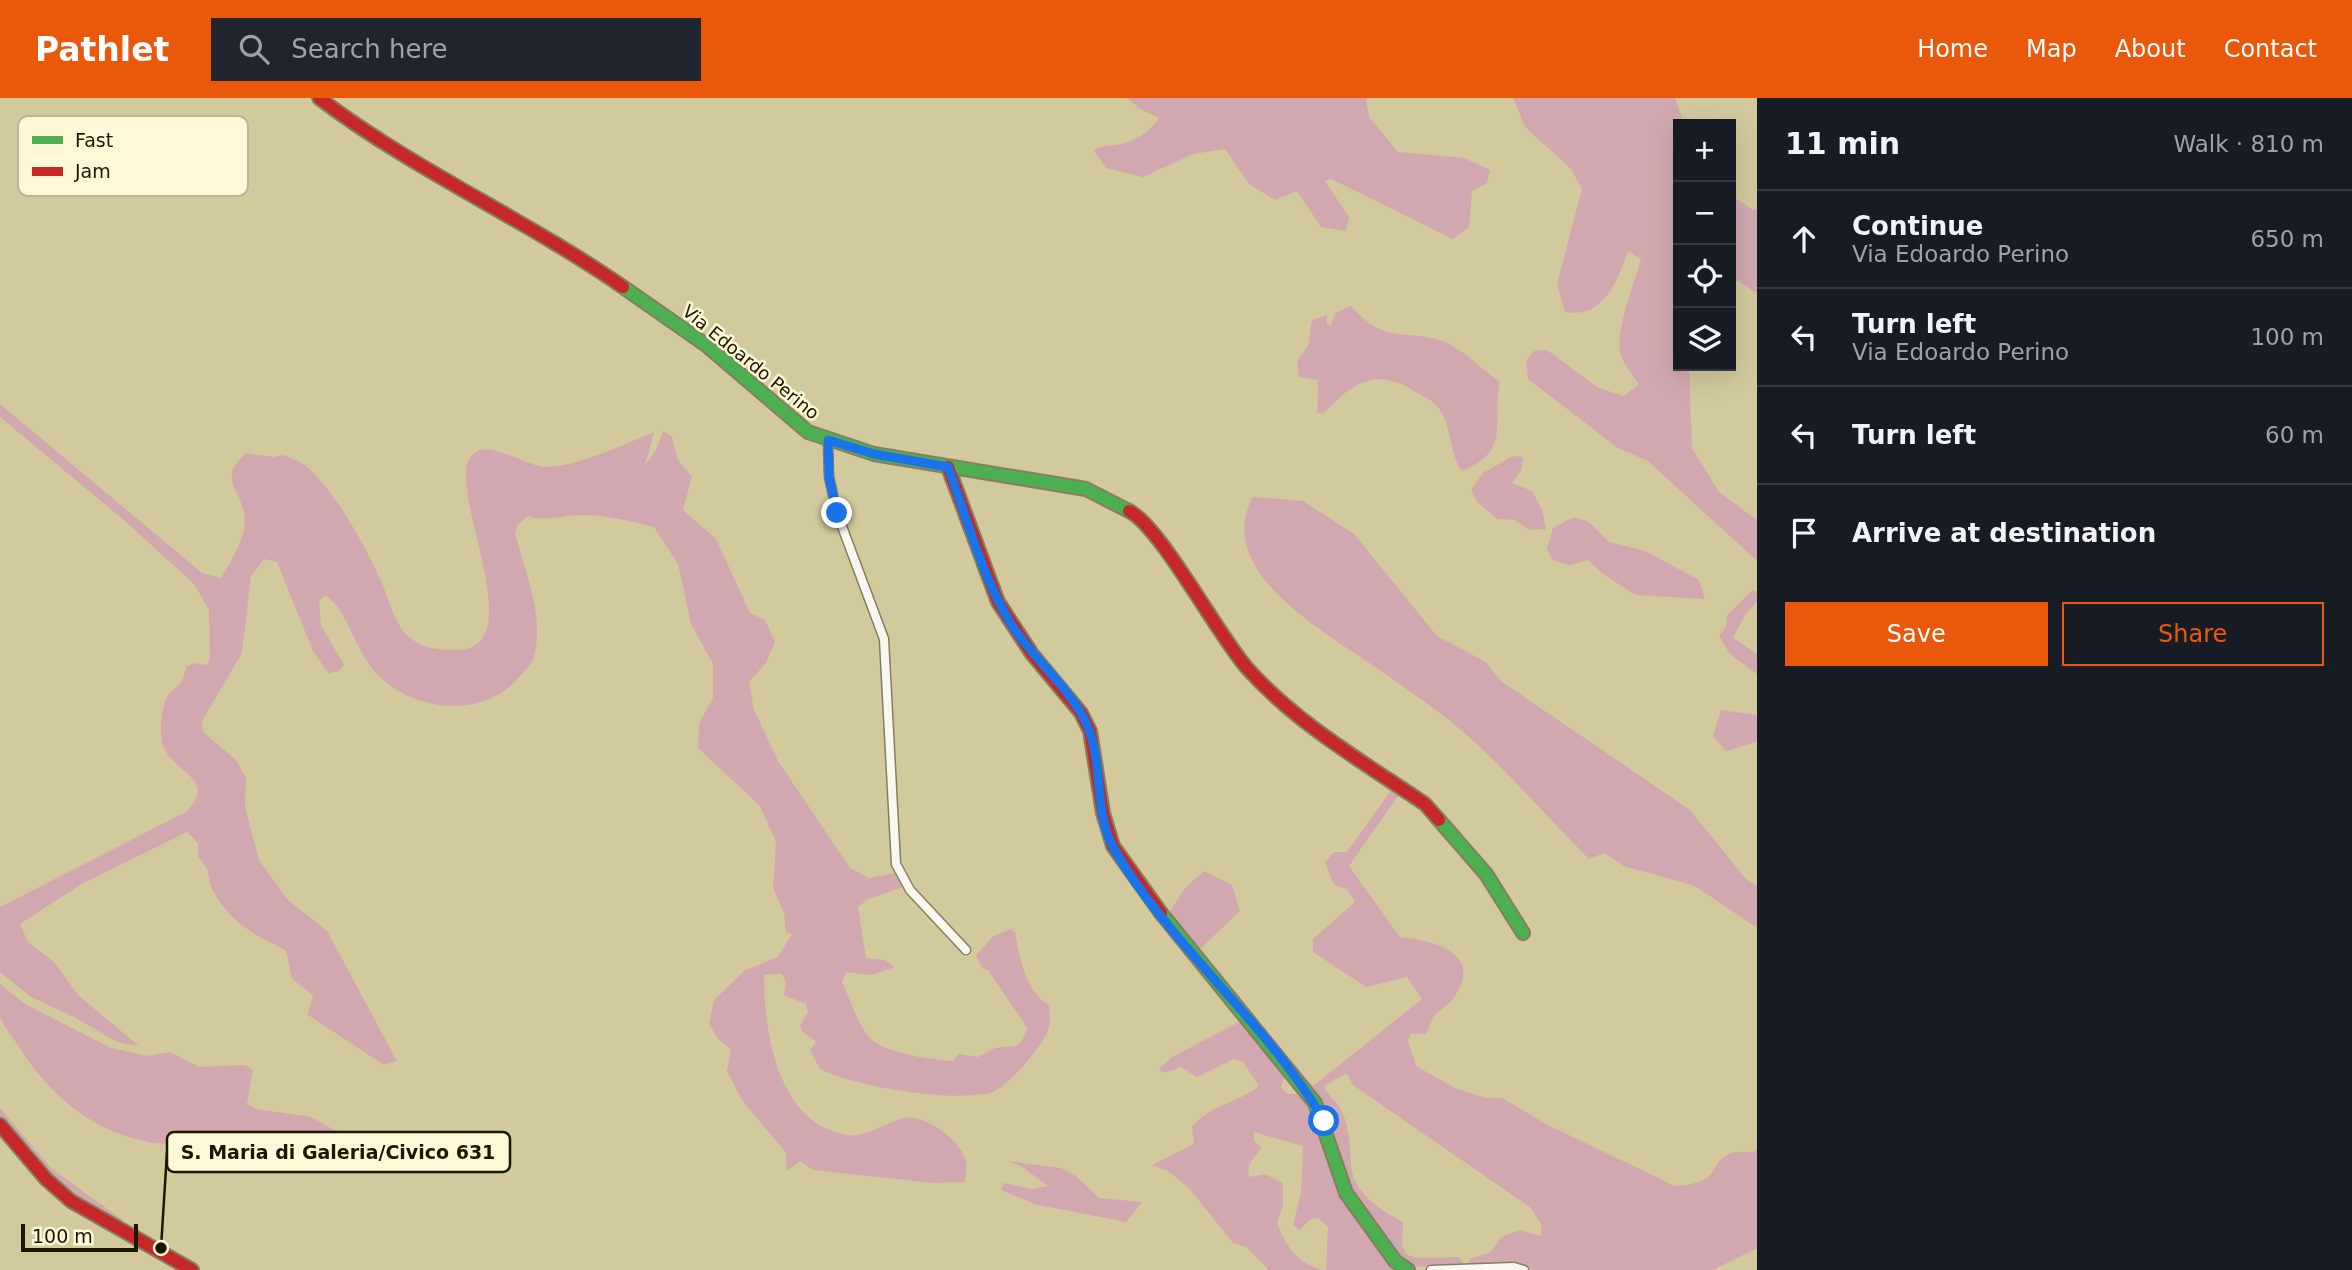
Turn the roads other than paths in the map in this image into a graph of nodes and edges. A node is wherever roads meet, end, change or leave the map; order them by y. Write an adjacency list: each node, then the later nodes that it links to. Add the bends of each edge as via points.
1 (319, 98): 2 (street, Via Edoardo Perino, via 359,128 550,238 621,285 706,345 796,424)
2 (828, 440): 3 (street, Via Edoardo Perino, via 874,454); 5 (street, via 829,477 837,513 884,639 896,864 910,890)
3 (948, 467): 4 (street, Via Edoardo Perino, via 1086,489 1136,514 1153,531 1216,629 1248,669 1305,723 1425,804 1486,874); 8 (street, via 998,602 1090,731 1113,846 1161,913 1315,1103 1353,1206 1383,1240 1393,1260)
4 (1523, 933)
5 (967, 950)
6 (0, 1125): 7 (street, via 46,1179 71,1200)
7 (192, 1270)
8 (1408, 1270)
9 (1431, 1270): 10 (street)
10 (1524, 1270)

